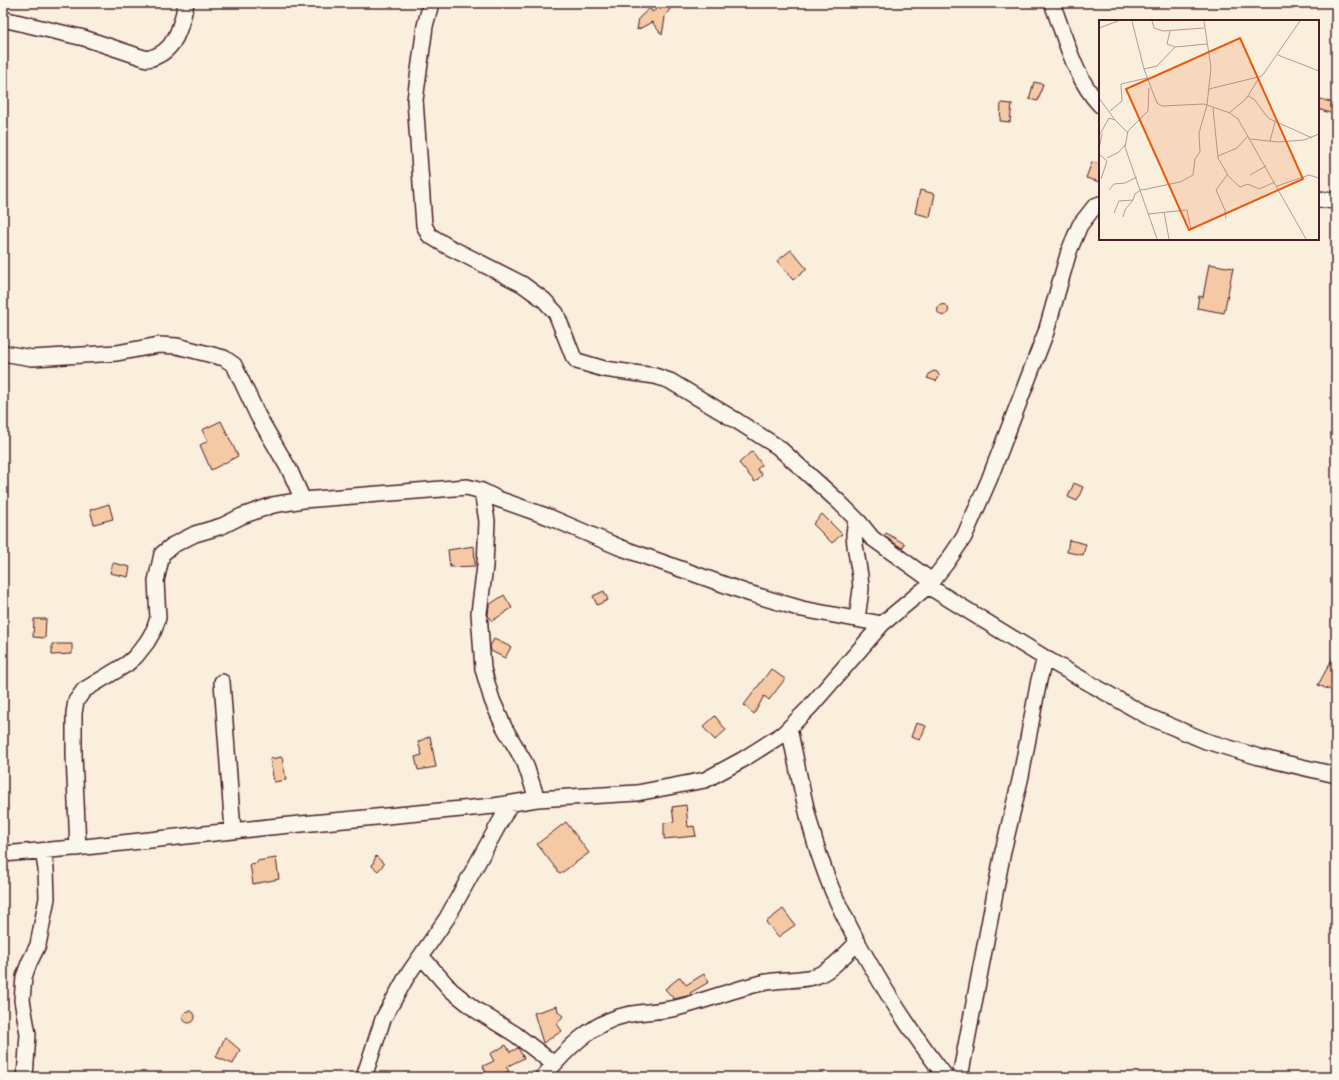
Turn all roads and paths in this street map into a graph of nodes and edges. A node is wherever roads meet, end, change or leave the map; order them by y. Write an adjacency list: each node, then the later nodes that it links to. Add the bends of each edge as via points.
1 (186, 3): 4 (street, via 176,39 165,52 147,59 84,38)
2 (431, 3): 12 (street, via 414,100 424,225 430,235 522,284 544,300 556,313 577,361 604,369 655,376 688,391 778,447)
3 (1052, 3): 5 (street, via 1078,73 1091,96)
4 (3, 19)
5 (1099, 104)
6 (1319, 199): 7 (street)
7 (1336, 200)
8 (1099, 204): 13 (street, via 1080,225 1046,332 976,511 964,537)
9 (3, 354): 11 (street, via 32,358 117,353 159,345 177,346 224,358 234,365 258,416 290,470)
10 (482, 491): 11 (street, via 467,487); 14 (street, via 619,547 733,588 802,609); 20 (street, via 487,521 479,613 483,669 492,700 525,763)
11 (303, 500): 23 (street, via 273,505 195,534 172,544 162,554 156,581 158,618 154,630 127,664 84,690 76,701 74,756)
12 (856, 519): 13 (street, via 872,538); 14 (street, via 854,534 861,589)
13 (930, 584): 15 (street); 16 (street)
14 (857, 619): 15 (street)
15 (882, 624): 18 (street)
16 (1045, 658): 19 (street, via 1147,716 1206,741 1259,757); 33 (street, via 1038,680 1021,776 1003,851)
17 (222, 682): 22 (street)
18 (789, 728): 20 (street, via 742,760 705,780 636,793); 26 (street, via 813,837 842,913)
19 (1336, 775)
20 (537, 800): 21 (street)
21 (510, 804): 22 (street); 27 (street, via 447,918)
22 (233, 831): 23 (street)
23 (78, 848): 24 (street)
24 (43, 851): 25 (street); 29 (street, via 46,898 38,945 24,977 22,1000 28,1034)
25 (3, 854)
26 (858, 942): 28 (street, via 831,968 813,976 768,981 672,1010 625,1015 604,1023 582,1037); 32 (street, via 876,977 923,1048)
27 (421, 956): 28 (street, via 450,990); 30 (street, via 384,1019)
28 (554, 1064): 31 (street)
29 (25, 1077)
30 (364, 1077)
31 (543, 1077)
32 (946, 1077)
33 (960, 1077)

